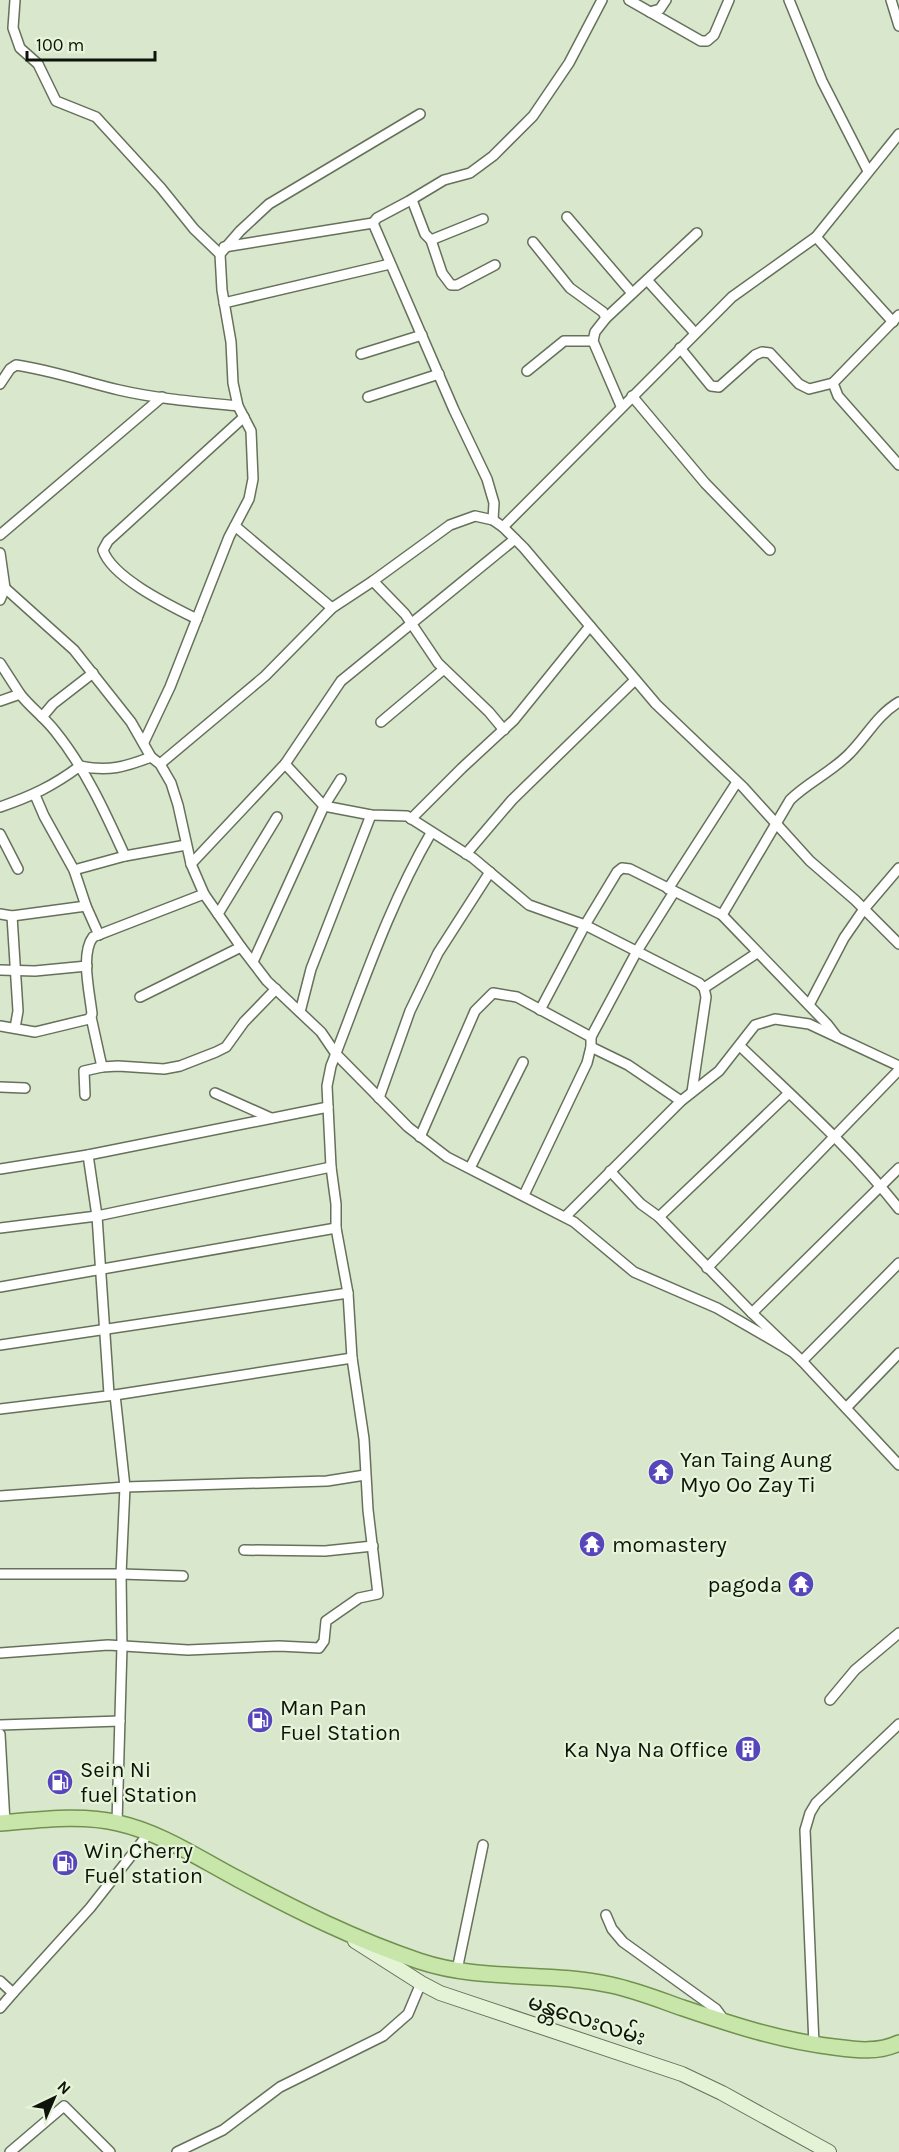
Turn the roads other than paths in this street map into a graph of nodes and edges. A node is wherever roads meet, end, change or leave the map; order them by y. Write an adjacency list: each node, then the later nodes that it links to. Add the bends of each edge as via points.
1 (15, 0): 21 (street, via 13,28 20,48 38,64 56,101 96,117 194,229)
2 (602, 0): 13 (street, via 569,63 533,116 470,173 444,180)
3 (628, 0): 8 (street)
4 (666, 0): 8 (street)
5 (729, 0): 8 (street, via 714,35 707,41)
6 (789, 0): 12 (street, via 822,81)
7 (891, 0): 9 (street)
8 (657, 13)
9 (899, 26)
10 (420, 114): 21 (street, via 269,204)
11 (899, 134): 12 (street)
12 (868, 171): 18 (street)
13 (412, 200): 16 (street); 19 (street)
14 (567, 217): 25 (street)
15 (483, 219): 19 (street)
16 (373, 223): 21 (street); 22 (street)
17 (697, 233): 24 (street)
18 (816, 237): 28 (street); 29 (street, via 732,297)
19 (431, 240): 23 (street, via 442,273 451,285)
20 (533, 242): 27 (street, via 570,288)
21 (222, 251): 26 (street, via 219,264)
22 (390, 264): 26 (street); 30 (street)
23 (495, 265)
24 (647, 280): 25 (street); 29 (street)
25 (632, 294): 27 (street)
26 (224, 303): 41 (street)
27 (606, 318): 31 (street)
28 (896, 319): 36 (street)
29 (695, 333): 32 (street)
30 (422, 335): 33 (street); 35 (street)
31 (593, 341): 34 (street, via 564,341); 42 (street)
32 (680, 348): 36 (street, via 711,386 719,387 762,352 770,353 799,384 809,389); 38 (street)
33 (361, 354)
34 (527, 370)
35 (439, 374): 40 (street); 45 (street, via 487,479 494,503)
36 (833, 383): 44 (street, via 838,396)
37 (0, 384): 39 (street, via 16,365)
38 (632, 396): 42 (street); 50 (street, via 705,483)
39 (162, 397): 41 (street); 48 (street)
40 (368, 397)
41 (238, 406): 43 (street)
42 (621, 406): 47 (street)
43 (244, 417): 46 (street, via 251,431 253,479 249,499); 56 (street, via 108,541 103,550 115,567 146,593)
44 (899, 465)
45 (493, 520): 47 (street); 52 (street, via 475,516 450,525)
46 (235, 526): 55 (street); 56 (street)
47 (503, 527): 49 (street)
48 (0, 535)
49 (515, 539): 57 (street); 58 (street)
50 (770, 550)
51 (0, 553): 53 (street)
52 (373, 581): 55 (street); 57 (street)
53 (3, 587): 54 (street); 61 (street, via 74,650)
54 (0, 600)
55 (332, 608): 71 (street, via 265,676)
56 (197, 619): 69 (street)
57 (411, 623): 60 (street); 72 (street, via 341,681)
58 (590, 626): 62 (street); 68 (street)
59 (0, 663): 63 (street)
60 (444, 669): 67 (street); 68 (street)
61 (93, 673): 66 (street); 69 (street)
62 (635, 680): 75 (street); 87 (street, via 512,800)
63 (20, 694): 64 (street); 66 (street)
64 (0, 701)
65 (899, 702): 82 (street, via 874,722 850,754 802,787)
66 (42, 717): 73 (street)
67 (381, 722)
68 (504, 729): 81 (street)
69 (144, 742): 70 (street)
70 (151, 757): 71 (street); 73 (street, via 124,767)
71 (160, 764): 85 (street, via 171,783)
72 (285, 764): 77 (street); 90 (street)
73 (80, 766): 76 (street); 88 (street)
74 (340, 778): 77 (street)
75 (737, 782): 82 (street); 95 (street)
76 (35, 795): 78 (street); 93 (street)
77 (324, 806): 79 (street); 109 (street)
78 (0, 807)
79 (371, 815): 81 (street); 118 (street, via 311,969)
80 (277, 817): 100 (street)
81 (411, 819): 83 (street)
82 (776, 825): 98 (street); 101 (street)
83 (431, 833): 87 (street); 125 (street, via 390,912)
84 (0, 834): 86 (street)
85 (186, 844): 88 (street); 90 (street)
86 (10, 854): 89 (street); 92 (street)
87 (465, 854): 94 (street)
88 (125, 856): 93 (street)
89 (0, 858)
90 (191, 864): 96 (street)
91 (899, 868): 98 (street)
92 (18, 869)
93 (74, 870): 97 (street)
94 (490, 872): 103 (street, via 529,905); 135 (street, via 438,953 410,1011)
95 (671, 890): 101 (street); 103 (street, via 630,868 622,868); 107 (street)
96 (204, 894): 100 (street); 104 (street)
97 (86, 906): 102 (street); 104 (street)
98 (864, 909): 105 (street); 116 (street, via 843,938)
99 (0, 914): 102 (street)
100 (218, 914): 106 (street)
101 (722, 915): 108 (street)
102 (12, 916): 112 (street)
103 (585, 925): 107 (street); 117 (street)
104 (99, 935): 110 (street, via 88,943)
105 (899, 944)
106 (242, 947): 109 (street); 115 (street)
107 (637, 951): 113 (street); 123 (street)
108 (757, 953): 113 (street); 116 (street)
109 (253, 962): 114 (street)
110 (87, 966): 112 (street); 119 (street)
111 (0, 970): 112 (street)
112 (15, 971): 121 (street)
113 (704, 988): 131 (street, via 706,997)
114 (276, 989): 118 (street); 127 (street, via 226,1047 216,1052 164,1069)
115 (140, 997)
116 (809, 1005): 122 (street)
117 (540, 1010): 123 (street); 139 (street, via 517,997 493,993 482,1003)
118 (300, 1012): 125 (street)
119 (91, 1017): 121 (street, via 35,1032); 127 (street)
120 (0, 1026): 121 (street)
121 (15, 1028)
122 (837, 1037): 124 (street, via 810,1024 775,1019 755,1025); 128 (street)
123 (591, 1042): 136 (street); 148 (street, via 587,1063)
124 (740, 1046): 131 (street, via 719,1071); 132 (street)
125 (336, 1054): 135 (street); 137 (street, via 327,1086)
126 (523, 1062): 143 (street)
127 (102, 1067): 134 (street, via 84,1071)
128 (899, 1068): 140 (street)
129 (0, 1087): 130 (street)
130 (26, 1088)
131 (692, 1092): 136 (street)
132 (789, 1092): 140 (street); 152 (street)
133 (215, 1093): 138 (street)
134 (86, 1095)
135 (379, 1098): 139 (street)
136 (681, 1101): 146 (street)
137 (328, 1107): 138 (street); 142 (street)
138 (271, 1118): 141 (street)
139 (420, 1137): 143 (street)
140 (834, 1137): 147 (street); 157 (street)
141 (88, 1155): 145 (street); 150 (street)
142 (331, 1167): 150 (street); 154 (street)
143 (470, 1168): 148 (street)
144 (899, 1168): 147 (street)
145 (0, 1169)
146 (610, 1172): 151 (street); 152 (street)
147 (881, 1186): 149 (street); 160 (street)
148 (524, 1195): 151 (street)
149 (899, 1209)
150 (97, 1216): 153 (street); 156 (street)
151 (565, 1217): 163 (street, via 634,1272 717,1308)
152 (659, 1217): 157 (street)
153 (0, 1228)
154 (336, 1228): 156 (street); 159 (street)
155 (899, 1263): 166 (street)
156 (100, 1268): 158 (street); 161 (street)
157 (707, 1268): 160 (street)
158 (0, 1287)
159 (348, 1293): 161 (street); 165 (street)
160 (752, 1313): 163 (street)
161 (104, 1328): 162 (street); 167 (street)
162 (0, 1345)
163 (791, 1351): 166 (street)
164 (899, 1353): 168 (street)
165 (352, 1358): 167 (street); 171 (street)
166 (802, 1361): 168 (street)
167 (112, 1395): 169 (street); 172 (street)
168 (846, 1408): 170 (street)
169 (0, 1409)
170 (897, 1458)
171 (365, 1475): 172 (street, via 327,1480); 174 (street)
172 (125, 1487): 173 (street); 177 (street)
173 (0, 1496)
174 (373, 1546): 175 (street, via 325,1551); 180 (street, via 378,1594 358,1598 326,1621 324,1641 319,1648 188,1650)
175 (244, 1550)
176 (0, 1574): 177 (street)
177 (121, 1574): 178 (street); 180 (street)
178 (183, 1576)
179 (899, 1633): 182 (street, via 855,1670)
180 (122, 1646): 181 (street); 183 (street)
181 (0, 1653)
182 (830, 1700)
183 (120, 1721): 185 (street); 187 (street)
184 (899, 1724): 200 (street, via 816,1803 805,1830)
185 (0, 1725)
186 (0, 1734): 188 (street)
187 (117, 1822): 188 (main road, via 89,1819); 189 (main road)
188 (3, 1823)
189 (149, 1833): 192 (main road); 196 (street, via 90,1908)
190 (483, 1845): 193 (street)
191 (606, 1915): 198 (street, via 623,1942 716,2009)
192 (333, 1927): 193 (main road, via 422,1962); 195 (main road, မန္တလေးလမ်း)
193 (457, 1970): 198 (main road, via 611,1985)
194 (0, 1981): 196 (street)
195 (421, 1983): 203 (street, via 408,2014 383,2036 280,2087 223,2130); 204 (main road, မန္တလေးလမ်း, via 440,1993 682,2074)
196 (14, 1993): 197 (street)
197 (0, 2008)
198 (726, 2022): 200 (main road)
199 (899, 2043): 200 (main road, via 868,2051)
200 (814, 2045)
201 (10, 2152): 202 (street, via 64,2106)
202 (111, 2152)
203 (177, 2152)
204 (829, 2152)

